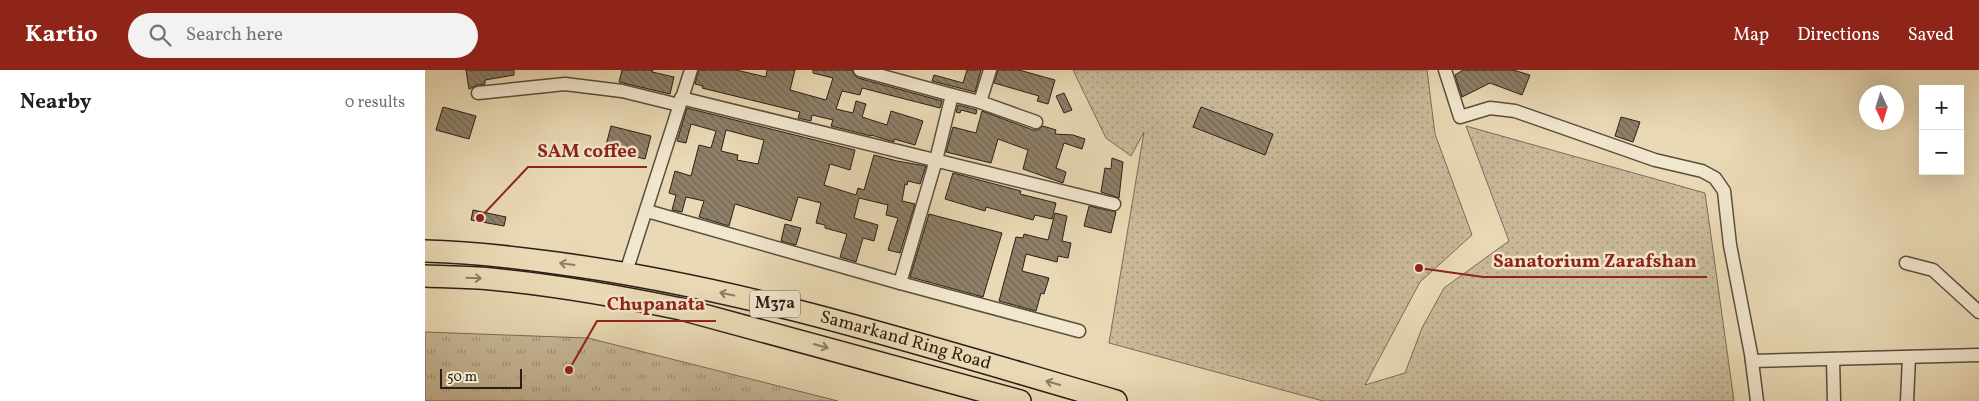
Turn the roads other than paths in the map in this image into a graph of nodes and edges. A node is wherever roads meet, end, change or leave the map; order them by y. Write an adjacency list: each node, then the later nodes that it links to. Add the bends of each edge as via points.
1 (691, 70): 7 (street)
2 (860, 70): 6 (street)
3 (990, 70): 8 (street)
4 (1445, 70): 25 (street, via 1460,117 1490,108 1515,111 1655,160 1702,171 1715,178 1723,191)
5 (478, 93): 7 (street, via 565,84)
6 (952, 95): 8 (street); 10 (street)
7 (680, 102): 10 (street); 12 (street)
8 (980, 102): 9 (street)
9 (1036, 122)
10 (936, 160): 11 (street); 17 (street)
11 (1114, 204)
12 (647, 211): 15 (street); 17 (street)
13 (425, 251): 15 (highway, Samarkand Ring Road / M37a, one-way to 13, via 479,254)
14 (1906, 263): 19 (street, via 1933,270)
15 (626, 272): 18 (highway, Samarkand Ring Road / M37a, one-way to 15)
16 (425, 276): 21 (highway, Samarkand Ring Road / M37a, one-way to 21, via 490,279 632,298)
17 (900, 282): 20 (street)
18 (789, 307): 21 (highway, via 799,315 800,326 793,334); 27 (highway, Samarkand Ring Road / M37a, one-way to 18)
19 (1979, 312)
20 (1079, 331)
21 (779, 335): 26 (highway, Samarkand Ring Road / M37a, one-way to 26)
22 (1979, 355): 23 (street)
23 (1909, 357): 24 (street); 30 (street)
24 (1833, 359): 25 (street); 29 (street)
25 (1752, 361): 28 (street)
26 (1020, 401)
27 (1116, 401)
28 (1757, 401)
29 (1834, 401)
30 (1907, 401)

